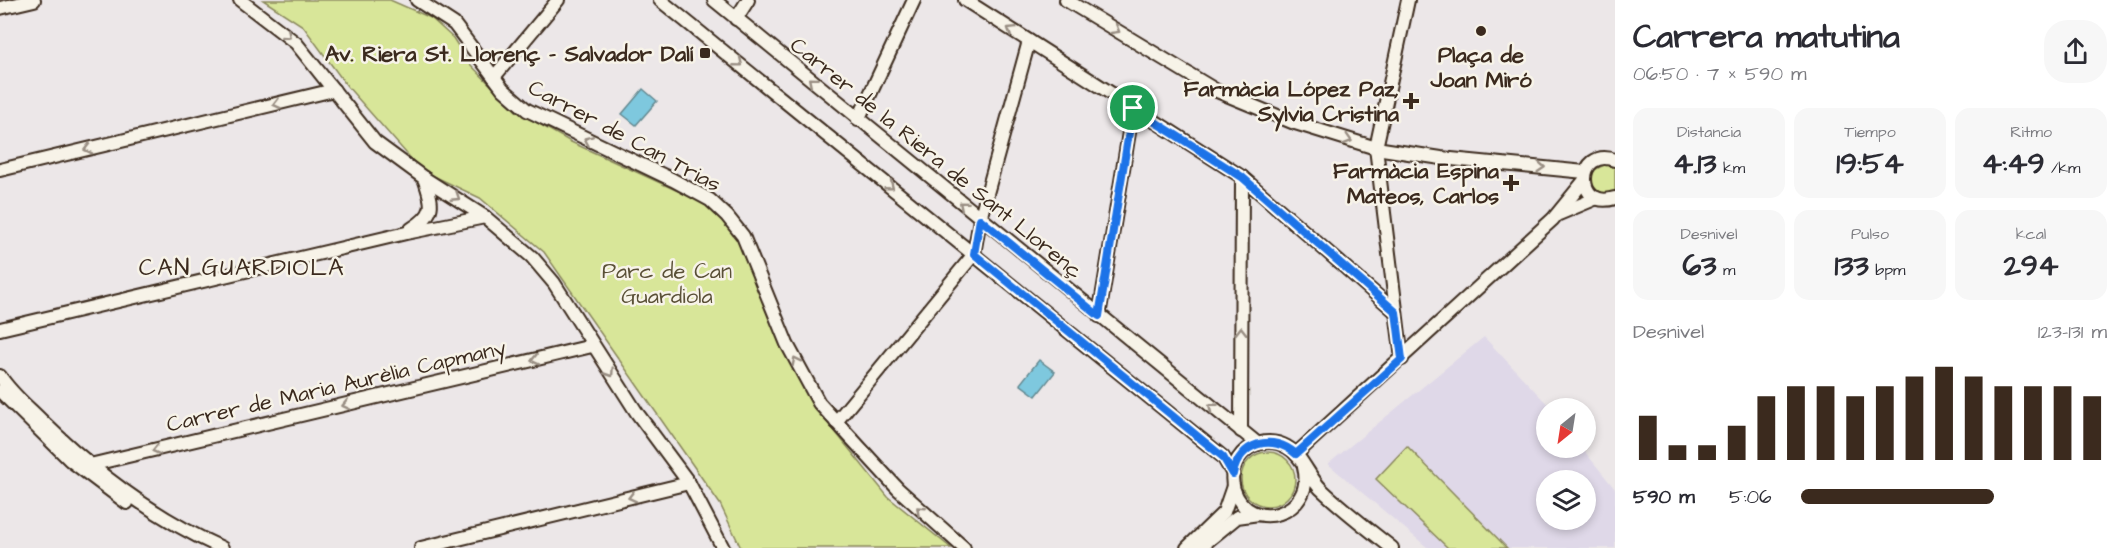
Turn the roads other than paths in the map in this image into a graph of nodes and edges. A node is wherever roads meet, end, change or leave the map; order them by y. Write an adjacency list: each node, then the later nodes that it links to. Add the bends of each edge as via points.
1 (34, 0): 12 (street)
2 (240, 0): 16 (street, one-way to 16, via 296,43)
3 (417, 0): 15 (street, Carrer de Can Trias, via 454,24)
4 (558, 0): 15 (street)
5 (660, 0): 31 (street, one-way to 31)
6 (714, 0): 13 (street, Carrer de la Riera de Sant Llorenç)
7 (748, 0): 13 (street)
8 (914, 0): 18 (street)
9 (964, 0): 14 (street, one-way to 9)
10 (1066, 0): 19 (street, one-way to 19, via 1217,91 1292,122)
11 (1408, 0): 19 (street)
12 (0, 8)
13 (736, 19): 18 (street, Carrer de la Riera de Sant Llorenç, one-way to 13)
14 (1029, 41): 17 (street); 29 (street)
15 (494, 77): 39 (street, Carrer de Can Trias, one-way to 15, via 819,402 798,365 737,226 710,201 682,185 527,110)
16 (334, 90): 21 (street, one-way to 21); 24 (street, via 364,131)
17 (1133, 108): 22 (street); 33 (street)
18 (858, 120): 29 (street, Carrer de la Riera de Sant Llorenç, one-way to 18)
19 (1376, 148): 23 (street, one-way to 23); 32 (street)
20 (1614, 157): 23 (street, via 1593,161)
21 (0, 170)
22 (1242, 177): 32 (street); 40 (street, one-way to 22)
23 (1585, 177): 25 (street, via 1590,194); 27 (street)
24 (424, 178): 28 (street, one-way to 28); 30 (street, via 432,202 430,210 422,222)
25 (1597, 198): 26 (street); 27 (street)
26 (1615, 198)
27 (1558, 214): 36 (street)
28 (485, 217): 30 (street); 35 (street, via 505,231 547,274)
29 (980, 219): 31 (street); 33 (street, Carrer de la Riera de Sant Llorenç)
30 (405, 233): 34 (street)
31 (974, 254): 39 (street); 45 (street, via 1223,457)
32 (1396, 312): 36 (street)
33 (1099, 316): 40 (street, Carrer de la Riera de Sant Llorenç, one-way to 33)
34 (0, 329)
35 (592, 346): 43 (street, Carrer de Maria Aurèlia Capmany, one-way to 43); 46 (street, one-way to 46)
36 (1402, 359): 42 (street)
37 (0, 376): 43 (street)
38 (0, 391): 50 (street, via 86,474)
39 (836, 422): 54 (street, Carrer de Can Trias, one-way to 39, via 898,489)
40 (1241, 431): 41 (street, Carrer de la Riera de Sant Llorenç)
41 (1257, 444): 42 (street, via 1278,443); 45 (street, via 1242,454)
42 (1296, 454): 44 (street)
43 (90, 465): 51 (street, via 141,504)
44 (1304, 467): 47 (street); 48 (street)
45 (1233, 480): 49 (street, via 1240,501); 55 (street, via 1224,512)
46 (689, 483): 52 (street, one-way to 52); 53 (street)
47 (1330, 498): 48 (street, via 1315,494); 57 (street)
48 (1300, 499): 49 (street, via 1284,512)
49 (1260, 514): 56 (street, via 1237,517)
50 (203, 548)
51 (222, 548)
52 (421, 548)
53 (723, 548)
54 (964, 548)
55 (1187, 548)
56 (1199, 548)
57 (1392, 548)

